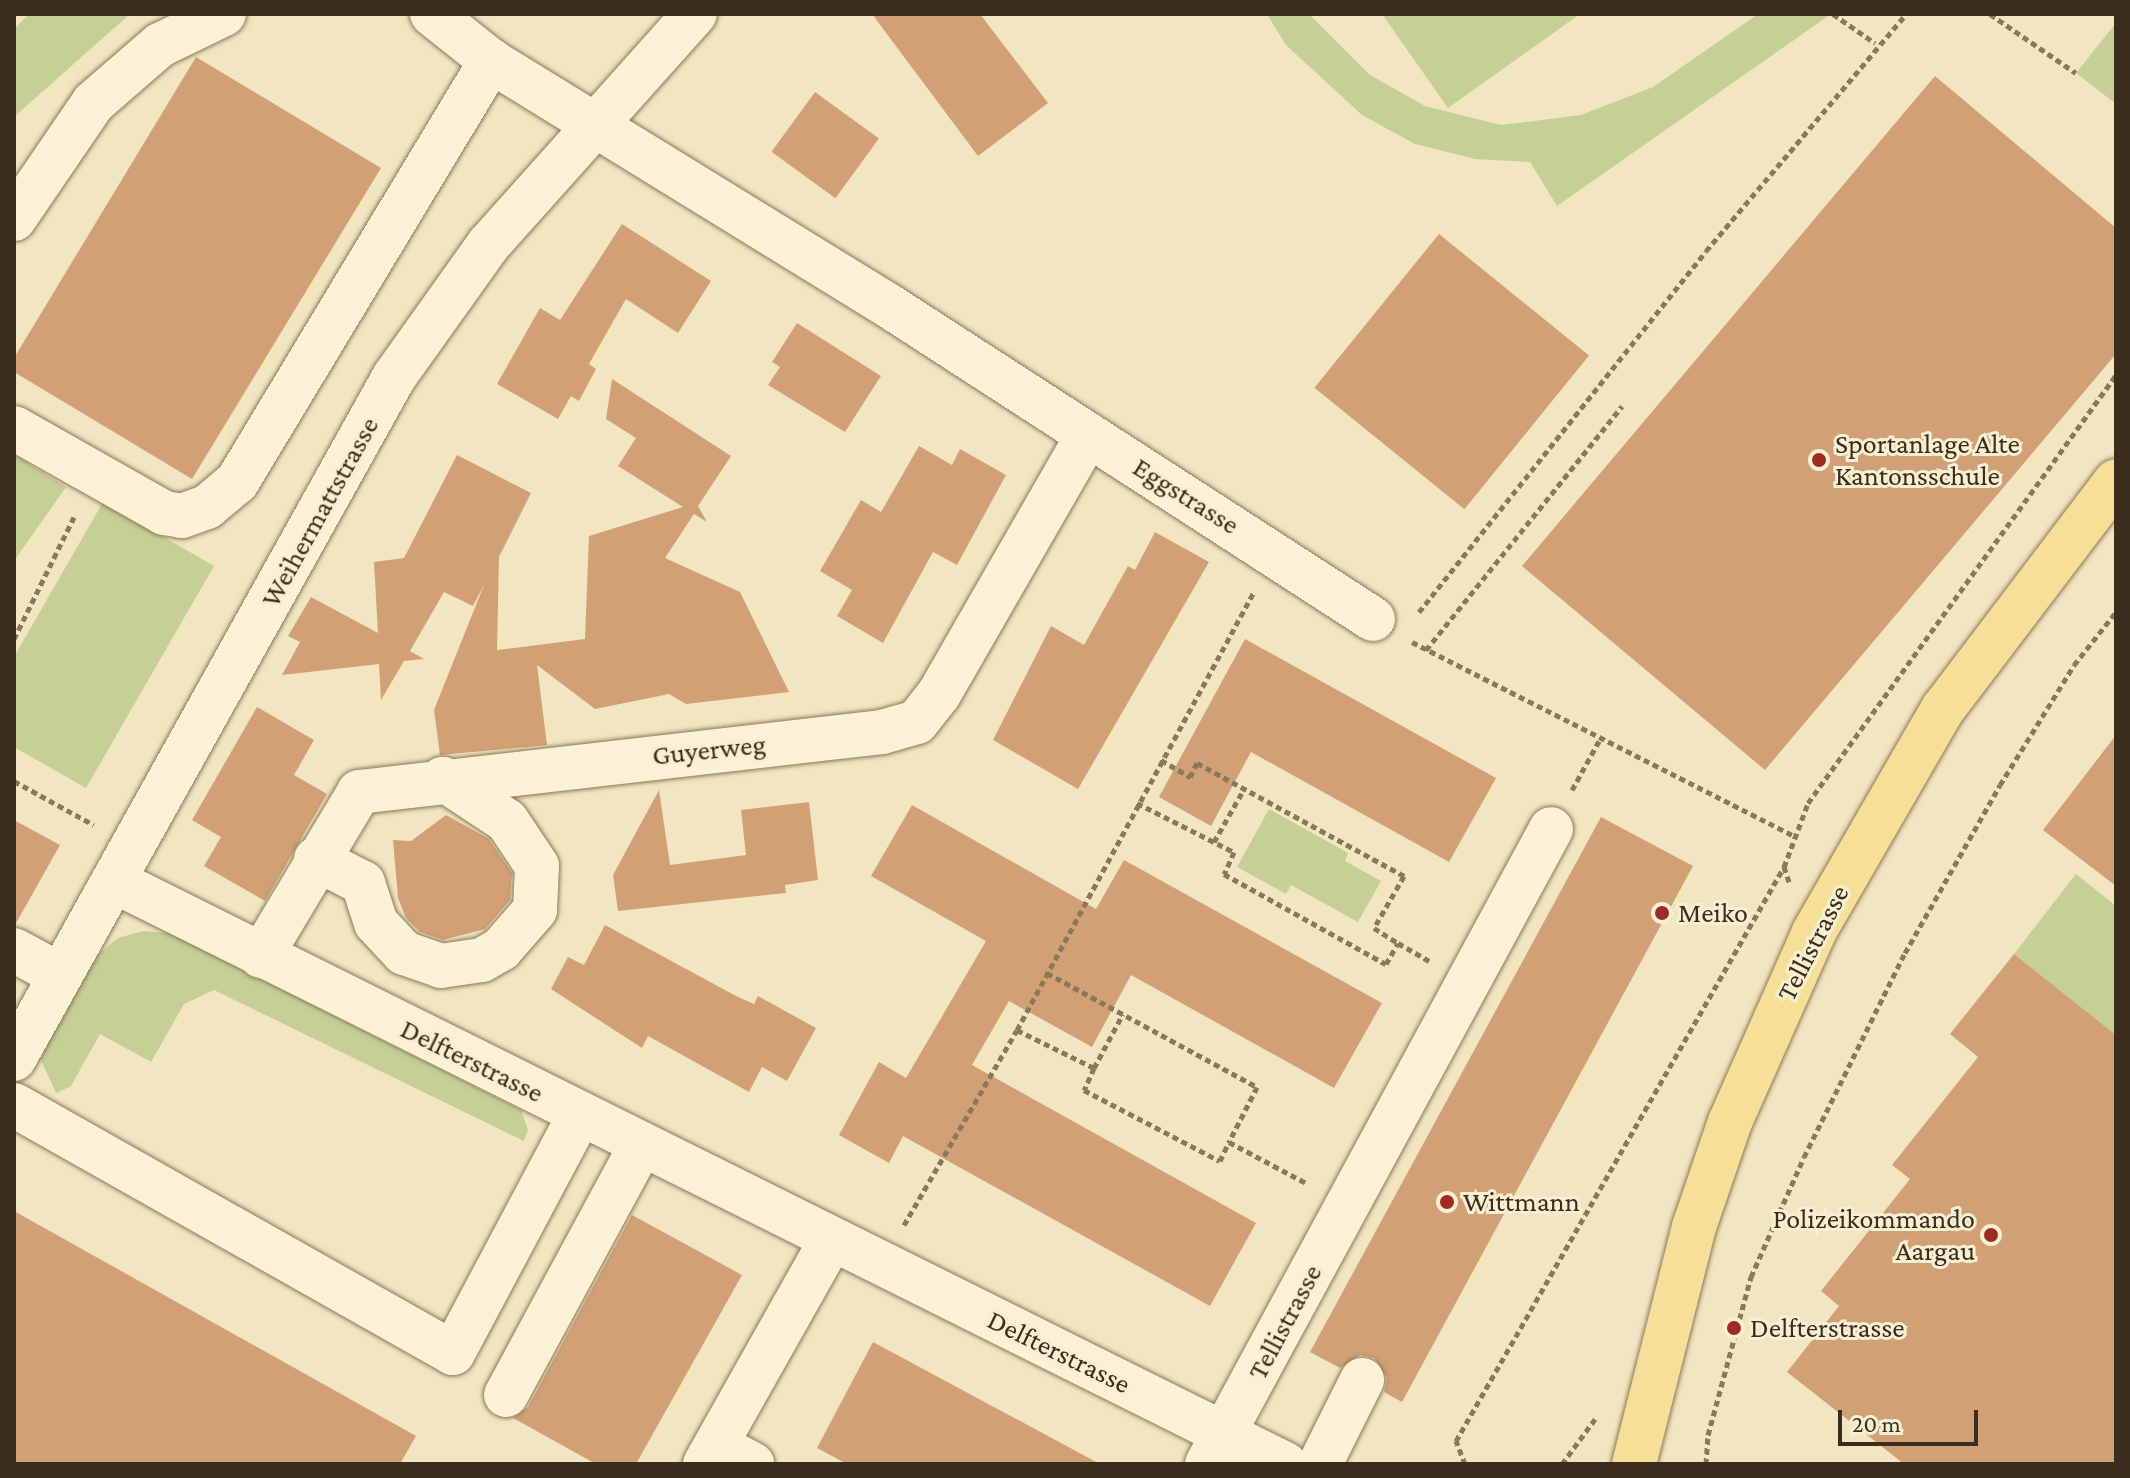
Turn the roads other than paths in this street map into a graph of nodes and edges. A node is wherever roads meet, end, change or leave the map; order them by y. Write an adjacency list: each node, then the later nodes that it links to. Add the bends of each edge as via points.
1 (224, 14): 6 (street, via 160,45 93,103)
2 (432, 14): 4 (street, Eggstrasse)
3 (695, 14): 5 (street, Weihermattstrasse)
4 (491, 61): 5 (street, Eggstrasse); 7 (street, via 237,482 207,507 182,516 164,513)
5 (597, 124): 8 (street, Eggstrasse); 14 (street, Weihermattstrasse, via 489,244 394,377)
6 (14, 219)
7 (14, 428)
8 (1088, 435): 10 (street, Eggstrasse); 11 (street, Guyerweg, via 939,694 917,722 882,732)
9 (2116, 481): 29 (main road, Tellistrasse, via 1943,709 1814,932 1730,1122 1699,1212)
10 (1387, 627)
11 (443, 779): 13 (street, Guyerweg, via 359,792); 13 (street, via 507,821 537,866 535,910 501,949 482,960 441,966 404,953 376,923 363,883)
12 (1551, 829): 25 (street, Tellistrasse)
13 (316, 859): 16 (street, Guyerweg)
14 (124, 863): 16 (street, Delfterstrasse); 17 (street, Weihermattstrasse)
15 (14, 950): 17 (street)
16 (261, 956): 20 (street, Delfterstrasse)
17 (60, 975): 18 (street, Weihermattstrasse)
18 (14, 1059)
19 (14, 1105): 20 (street, via 453,1353)
20 (580, 1114): 21 (street, Delfterstrasse)
21 (641, 1145): 22 (street, Delfterstrasse); 24 (street)
22 (832, 1239): 25 (street, Delfterstrasse); 26 (street)
23 (1362, 1380): 28 (street)
24 (506, 1395)
25 (1216, 1449): 27 (street, Delfterstrasse)
26 (724, 1458)
27 (1285, 1464)
28 (1320, 1464)
29 (1634, 1464)

